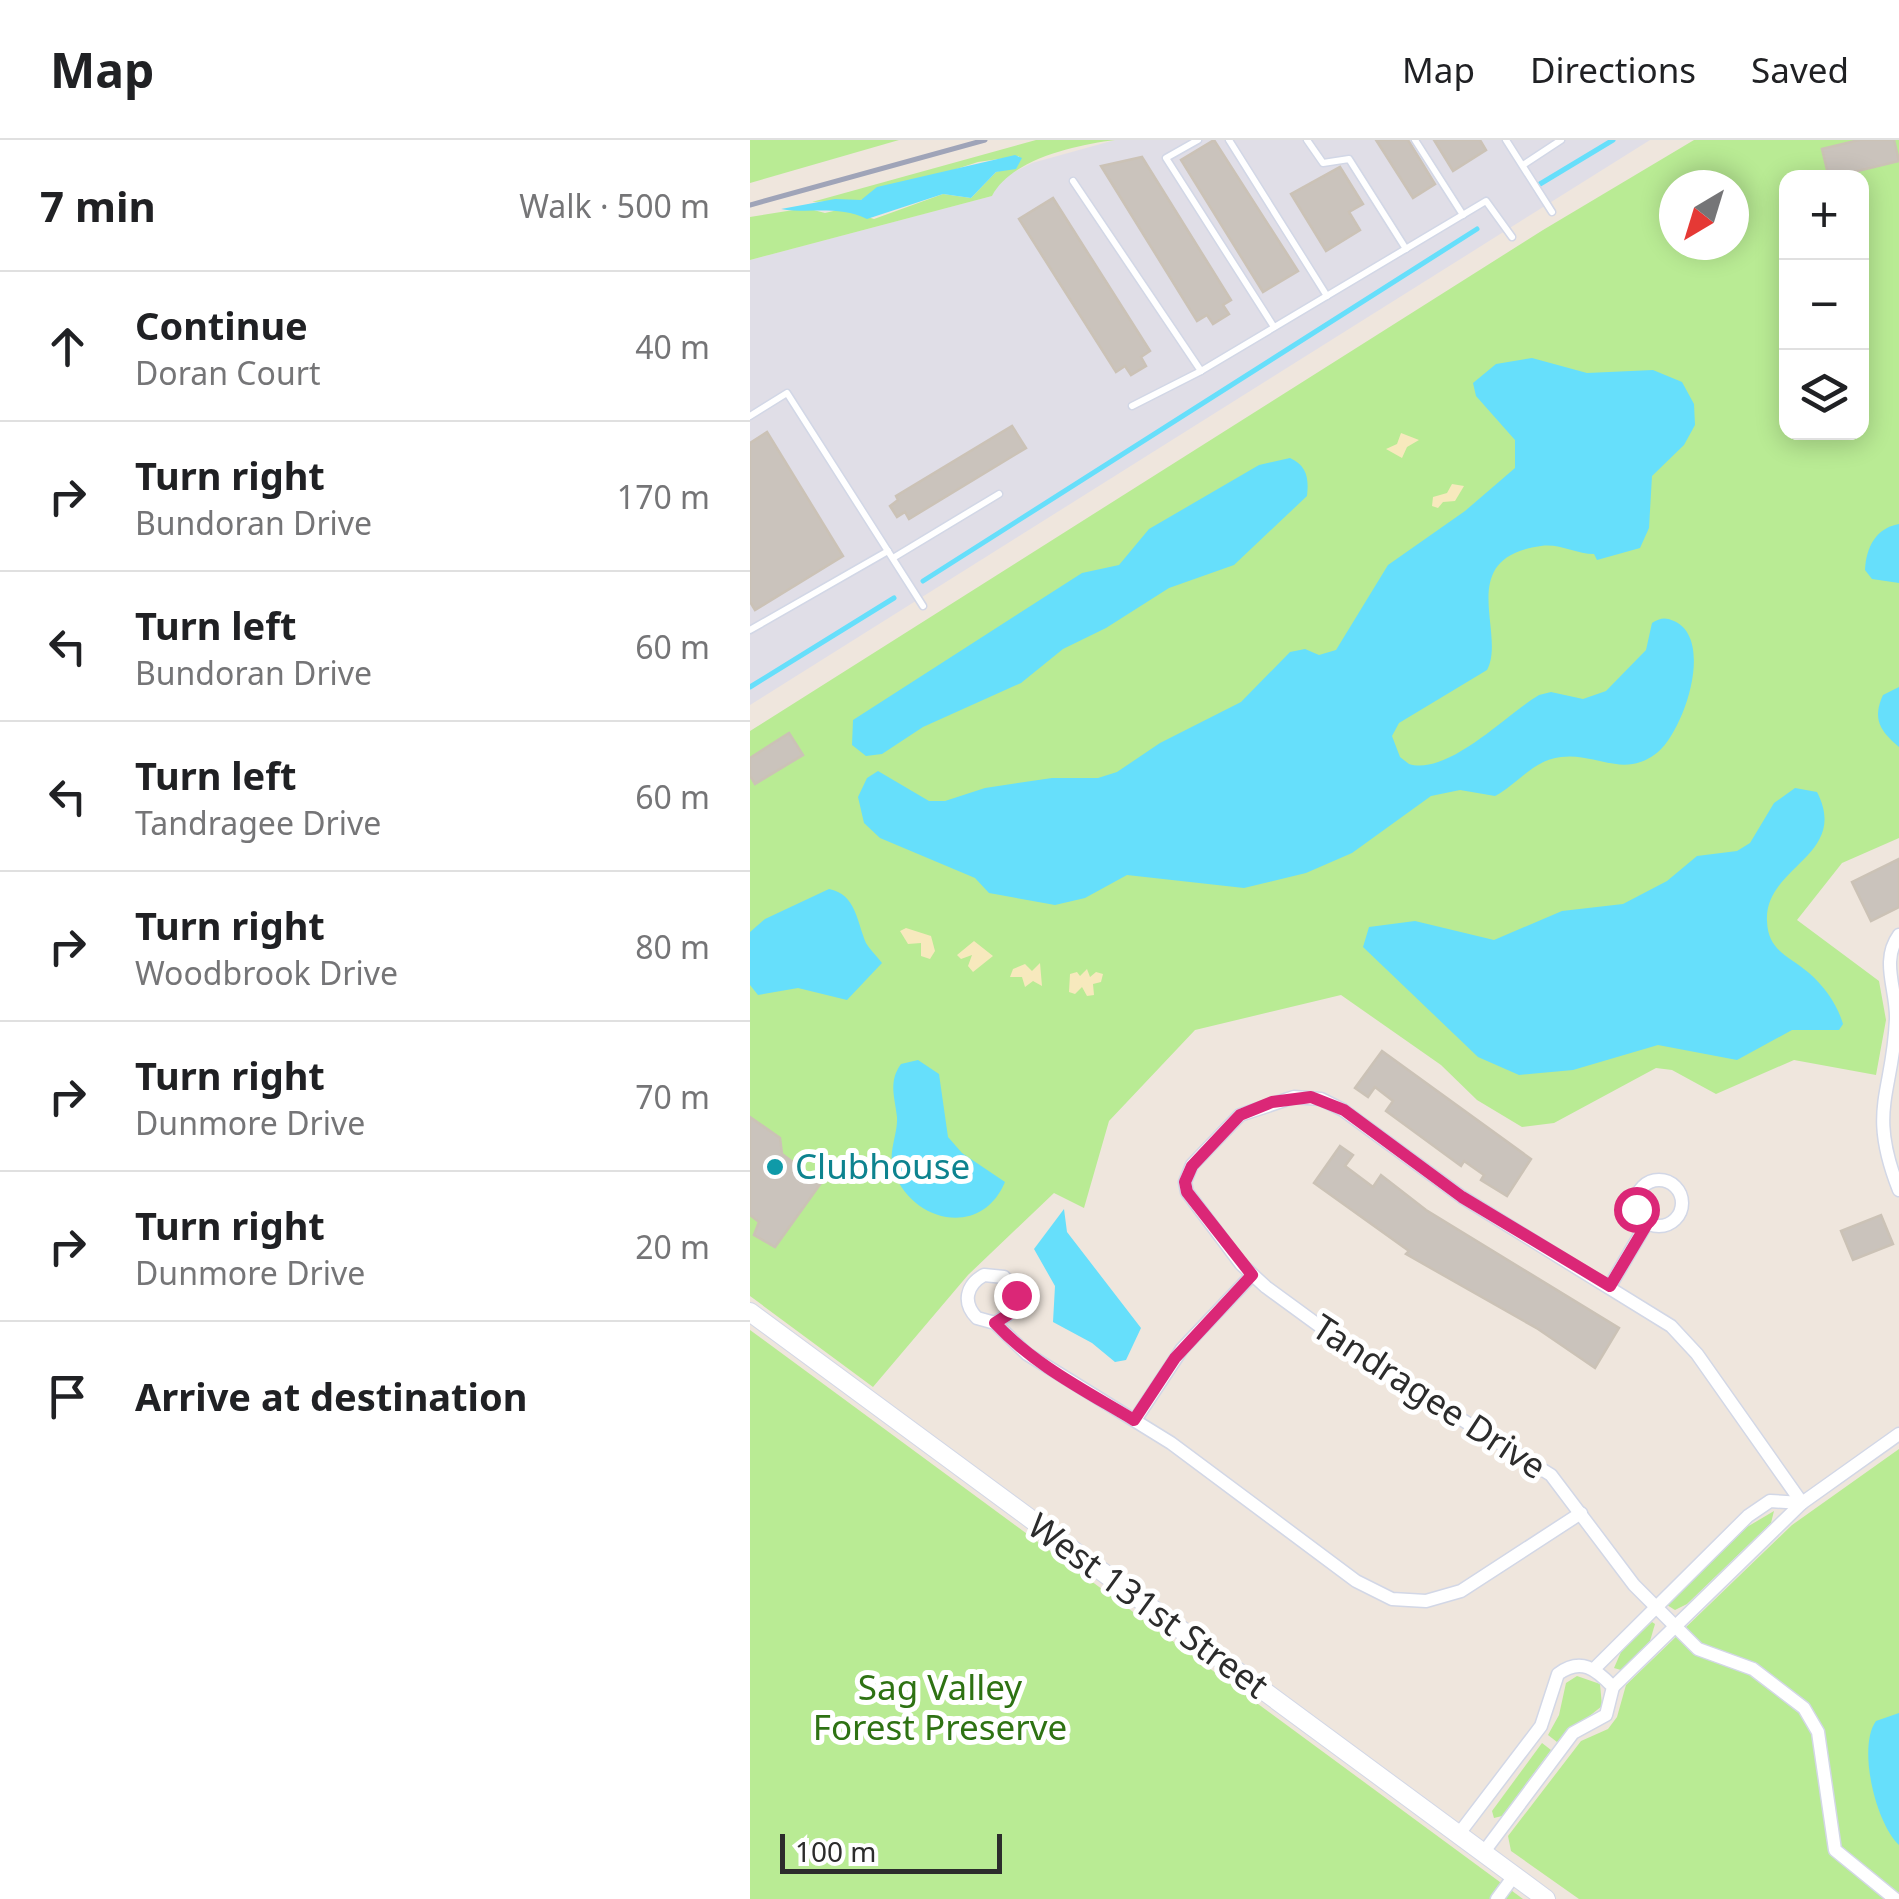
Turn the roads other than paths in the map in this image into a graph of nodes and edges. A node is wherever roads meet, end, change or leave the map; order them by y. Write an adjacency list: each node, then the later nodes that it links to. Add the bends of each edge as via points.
1 (1198, 140): 14 (lane, via 1166,158)
2 (1228, 140): 13 (lane)
3 (1307, 140): 12 (lane, via 1322,163 1349,160)
4 (1415, 140): 10 (lane)
5 (1506, 140): 7 (lane)
6 (1560, 140): 7 (lane)
7 (1523, 165): 9 (lane)
8 (1073, 181): 15 (lane)
9 (1552, 212)
10 (1463, 214): 11 (lane, via 1486,200); 12 (lane)
11 (1512, 237)
12 (1406, 248): 13 (lane)
13 (1327, 296): 14 (lane)
14 (1274, 327): 15 (lane)
15 (1201, 372): 16 (lane)
16 (1132, 406)
17 (750, 416): 19 (lane, via 788,393)
18 (999, 494): 19 (lane)
19 (890, 554): 20 (lane); 21 (lane)
20 (923, 606)
21 (750, 630)
22 (1899, 935): 24 (street, via 1889,953 1897,1014)
23 (1899, 1122): 24 (street)
24 (1882, 1123): 25 (street)
25 (1899, 1190)
26 (1647, 1224): 28 (street)
27 (1252, 1275): 28 (street, Tandragee Drive, via 1187,1192 1188,1172 1248,1110 1294,1097 1344,1110 1462,1197); 31 (street, via 1175,1358); 34 (street, Tandragee Drive, via 1366,1360 1533,1460)
28 (1610, 1286): 33 (street, via 1683,1338)
29 (750, 1312): 39 (street, West 131st Street)
30 (995, 1323): 31 (street, via 1027,1354)
31 (1134, 1420): 34 (street, via 1392,1599 1426,1601 1461,1591)
32 (1899, 1434): 33 (street)
33 (1802, 1502): 35 (street, via 1770,1501 1748,1516); 36 (street)
34 (1581, 1513): 35 (street, Tandragee Drive)
35 (1656, 1607): 36 (street, Tandragee Drive); 37 (street)
36 (1675, 1626): 38 (street); 44 (street, Tandragee Drive, via 1705,1654 1752,1669 1812,1715 1834,1850)
37 (1595, 1668): 38 (street); 39 (street, via 1574,1665 1558,1674 1546,1717)
38 (1613, 1687): 40 (street, via 1606,1715 1573,1733)
39 (1458, 1834): 40 (street, West 131st Street)
40 (1483, 1853): 41 (street, West 131st Street)
41 (1514, 1876): 42 (street); 43 (street, West 131st Street)
42 (1497, 1899)
43 (1546, 1899)
44 (1896, 1899)

